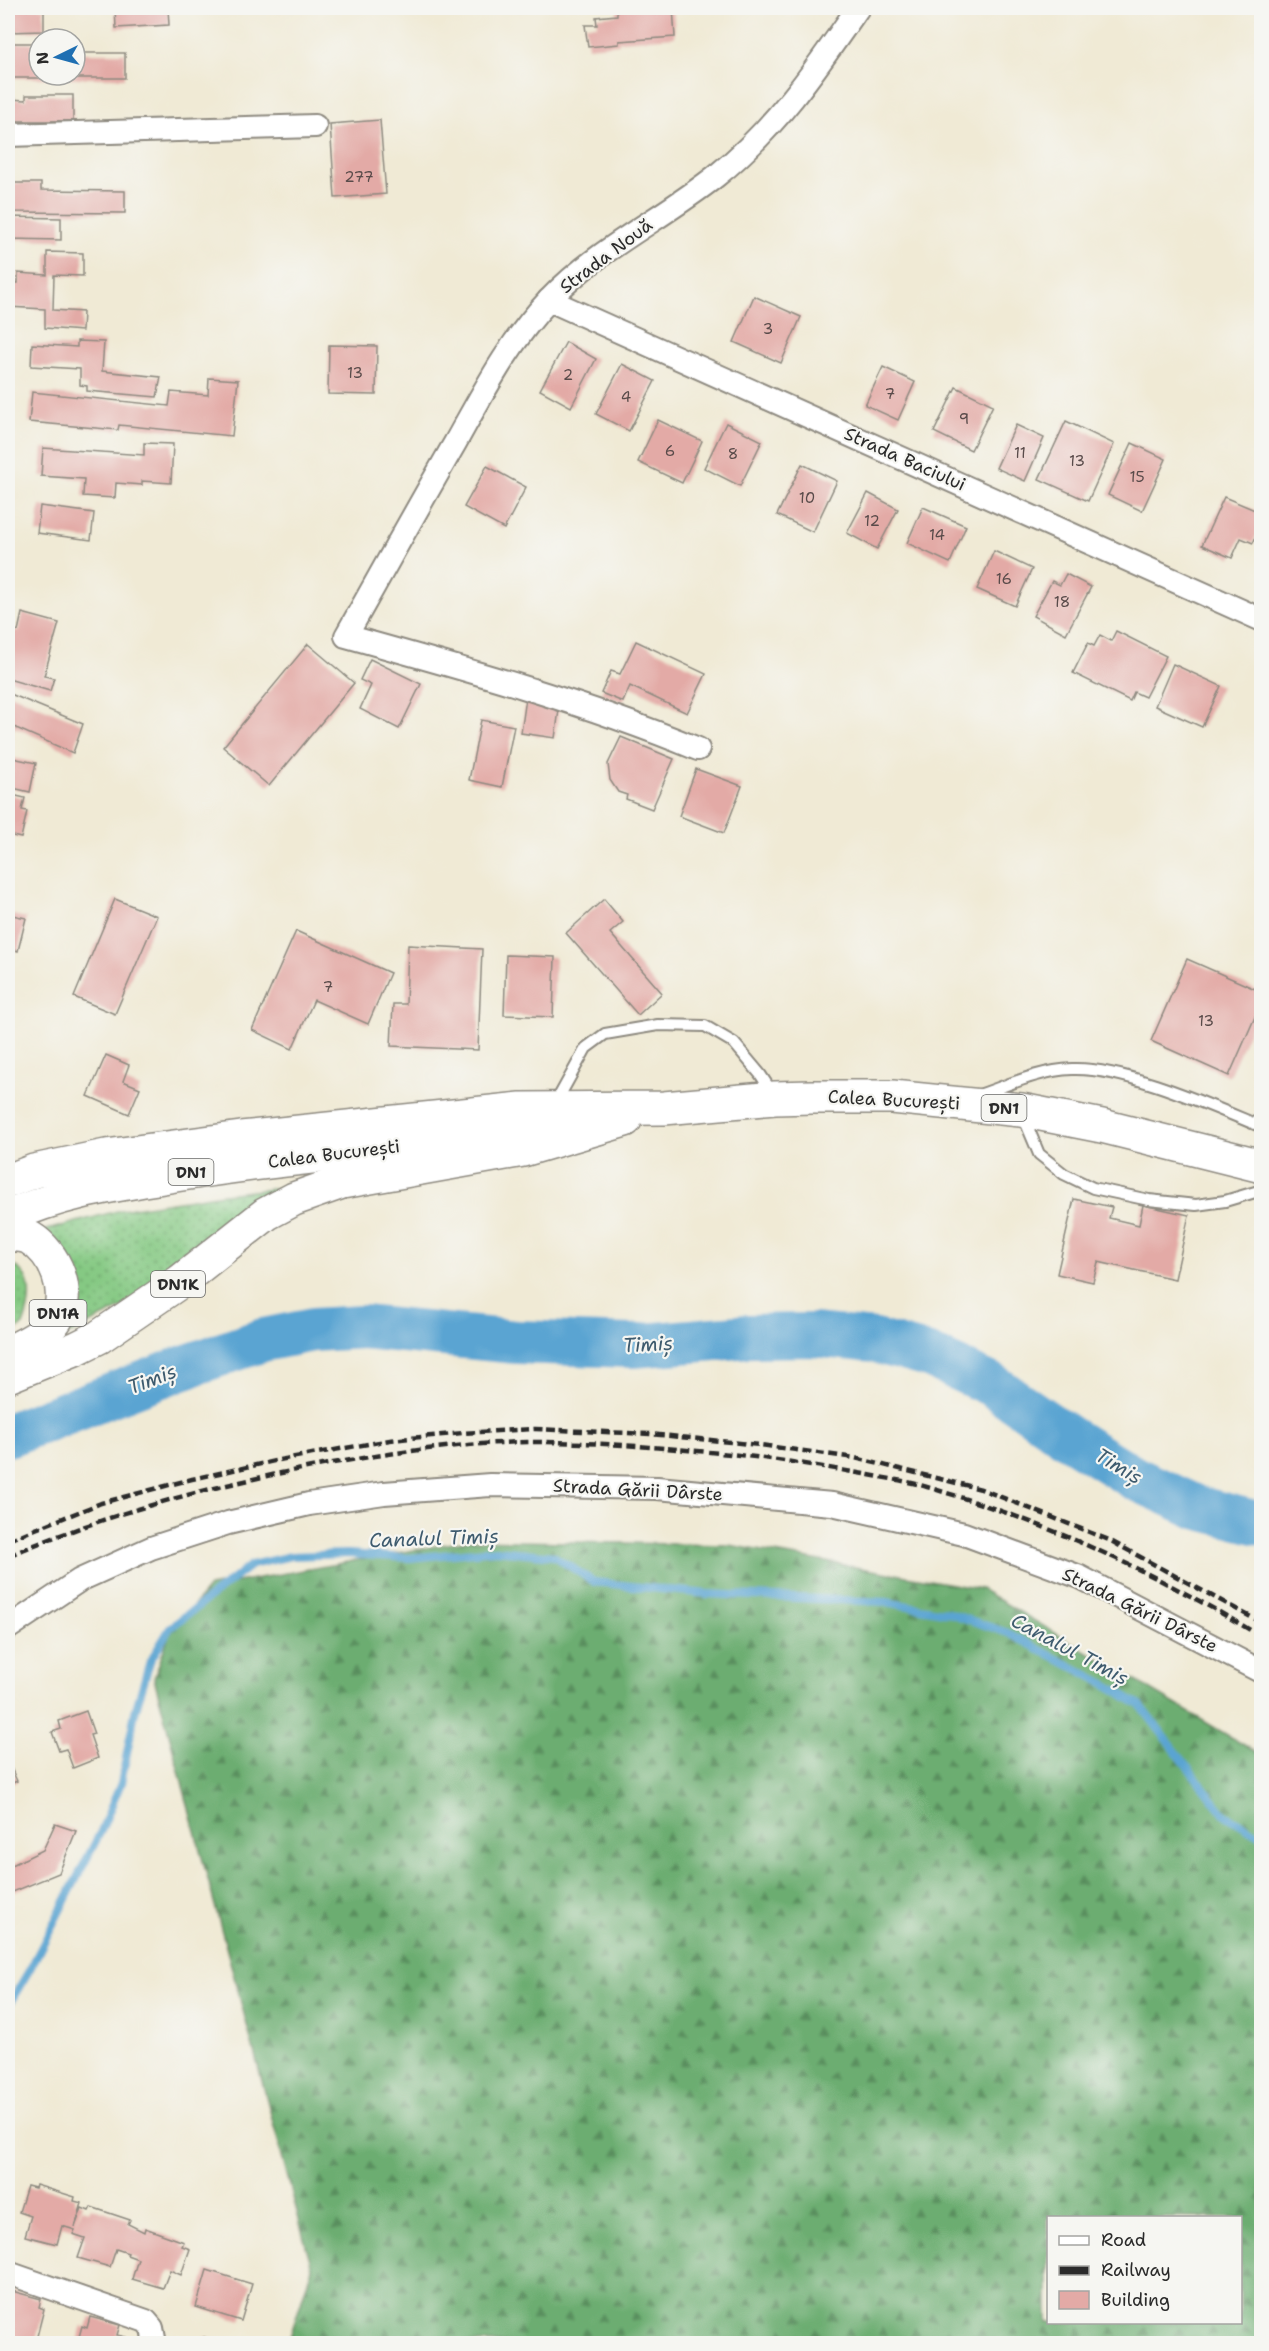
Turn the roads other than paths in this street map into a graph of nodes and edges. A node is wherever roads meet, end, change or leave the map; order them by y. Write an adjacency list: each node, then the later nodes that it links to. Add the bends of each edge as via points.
1 (858, 8): 4 (street, Strada Nouă, via 771,126 716,176 610,249)
2 (315, 126): 3 (street)
3 (8, 135)
4 (549, 300): 5 (street, Strada Baciului); 6 (street, Strada Nouă, via 510,346 346,636 585,706)
5 (1262, 620)
6 (698, 749)
7 (775, 1098): 8 (main road, Calea București / DN1, via 892,1097); 9 (main road, Calea București / DN1); 10 (lane, via 734,1043 705,1026 658,1025 605,1034 586,1048)
8 (956, 1102): 11 (main road, Calea București / DN1); 12 (lane, via 1046,1074 1072,1069 1106,1071)
9 (664, 1108): 10 (main road, Calea București / DN1); 16 (main road, Calea București / DN1, via 130,1182 62,1196); 19 (main road, DN1K, via 523,1150 342,1182 294,1198 259,1219 181,1281 107,1332)
10 (553, 1109): 14 (main road, Calea București / DN1, via 520,1108 241,1138 106,1156)
11 (1021, 1110): 13 (main road, Calea București / DN1); 15 (lane, via 1039,1154 1064,1174 1093,1188 1196,1205)
12 (1262, 1127)
13 (1262, 1166)
14 (16, 1174)
15 (1262, 1190)
16 (8, 1217)
17 (8, 1234): 18 (main road, DN1A, via 28,1237 46,1251 58,1275 62,1299 48,1330)
18 (8, 1353)
19 (8, 1376)
20 (8, 1628): 21 (street, Strada Gării Dârste, via 80,1580 151,1548 228,1523 309,1504 384,1493 490,1485 657,1488 832,1504 964,1534 1080,1577)
21 (1262, 1672)
22 (8, 2273): 23 (street, via 146,2321)
23 (155, 2343)

